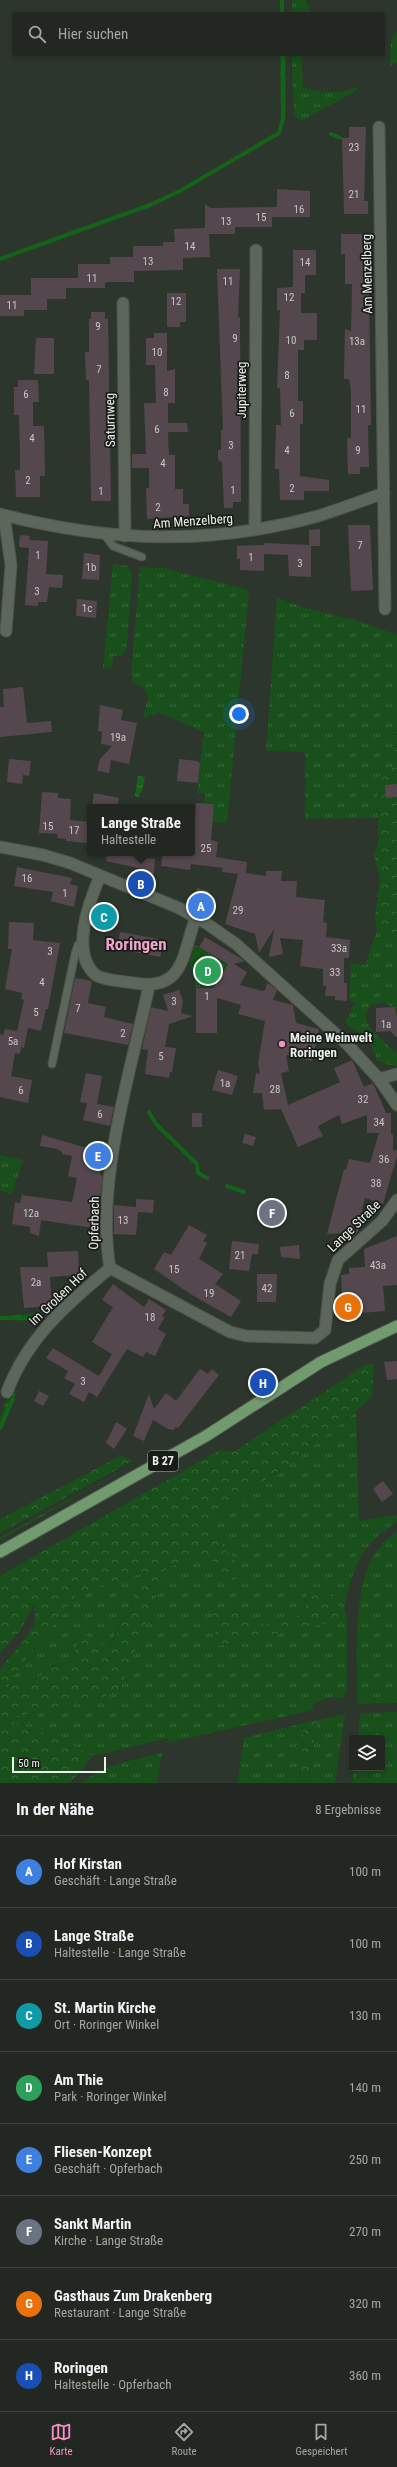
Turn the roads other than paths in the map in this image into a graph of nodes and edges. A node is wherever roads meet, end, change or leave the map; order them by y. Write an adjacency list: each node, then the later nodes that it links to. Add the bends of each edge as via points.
1 (380, 127): 4 (street, Am Menzelberg)
2 (256, 250): 6 (street, Jupiterweg)
3 (123, 303): 8 (street, Saturnweg)
4 (384, 494): 6 (street, Am Menzelberg, via 319,516); 10 (street, Am Menzelberg)
5 (2, 515): 7 (street, Am Menzelberg, via 49,527); 11 (street, via 11,565)
6 (255, 530): 8 (street, Am Menzelberg, via 195,537)
7 (105, 534): 8 (street, Am Menzelberg); 9 (lane, via 113,546)
8 (125, 536)
9 (142, 557)
10 (385, 609)
11 (6, 631)
12 (0, 847): 13 (street, via 50,857)
13 (100, 876): 14 (street); 15 (street, via 87,910)
14 (196, 917): 16 (street, via 177,972 166,981); 19 (street, via 236,944 266,970 348,1044)
15 (84, 939): 16 (street, via 87,964 98,976); 17 (lane, via 78,945 75,954)
16 (149, 986): 22 (street, Opferbach, via 122,1106 109,1184 106,1230)
17 (52, 1064)
18 (397, 1074): 19 (street)
19 (379, 1079): 20 (street)
20 (397, 1105)
21 (397, 1200): 22 (street, Lange Straße, via 382,1221 338,1260 330,1284 325,1330 315,1338 246,1336 230,1332)
22 (110, 1268): 24 (street, Im Großen Hof, via 41,1331 24,1355)
23 (397, 1326): 25 (main road, B 27, via 301,1373 206,1436)
24 (7, 1392)
25 (0, 1552)

